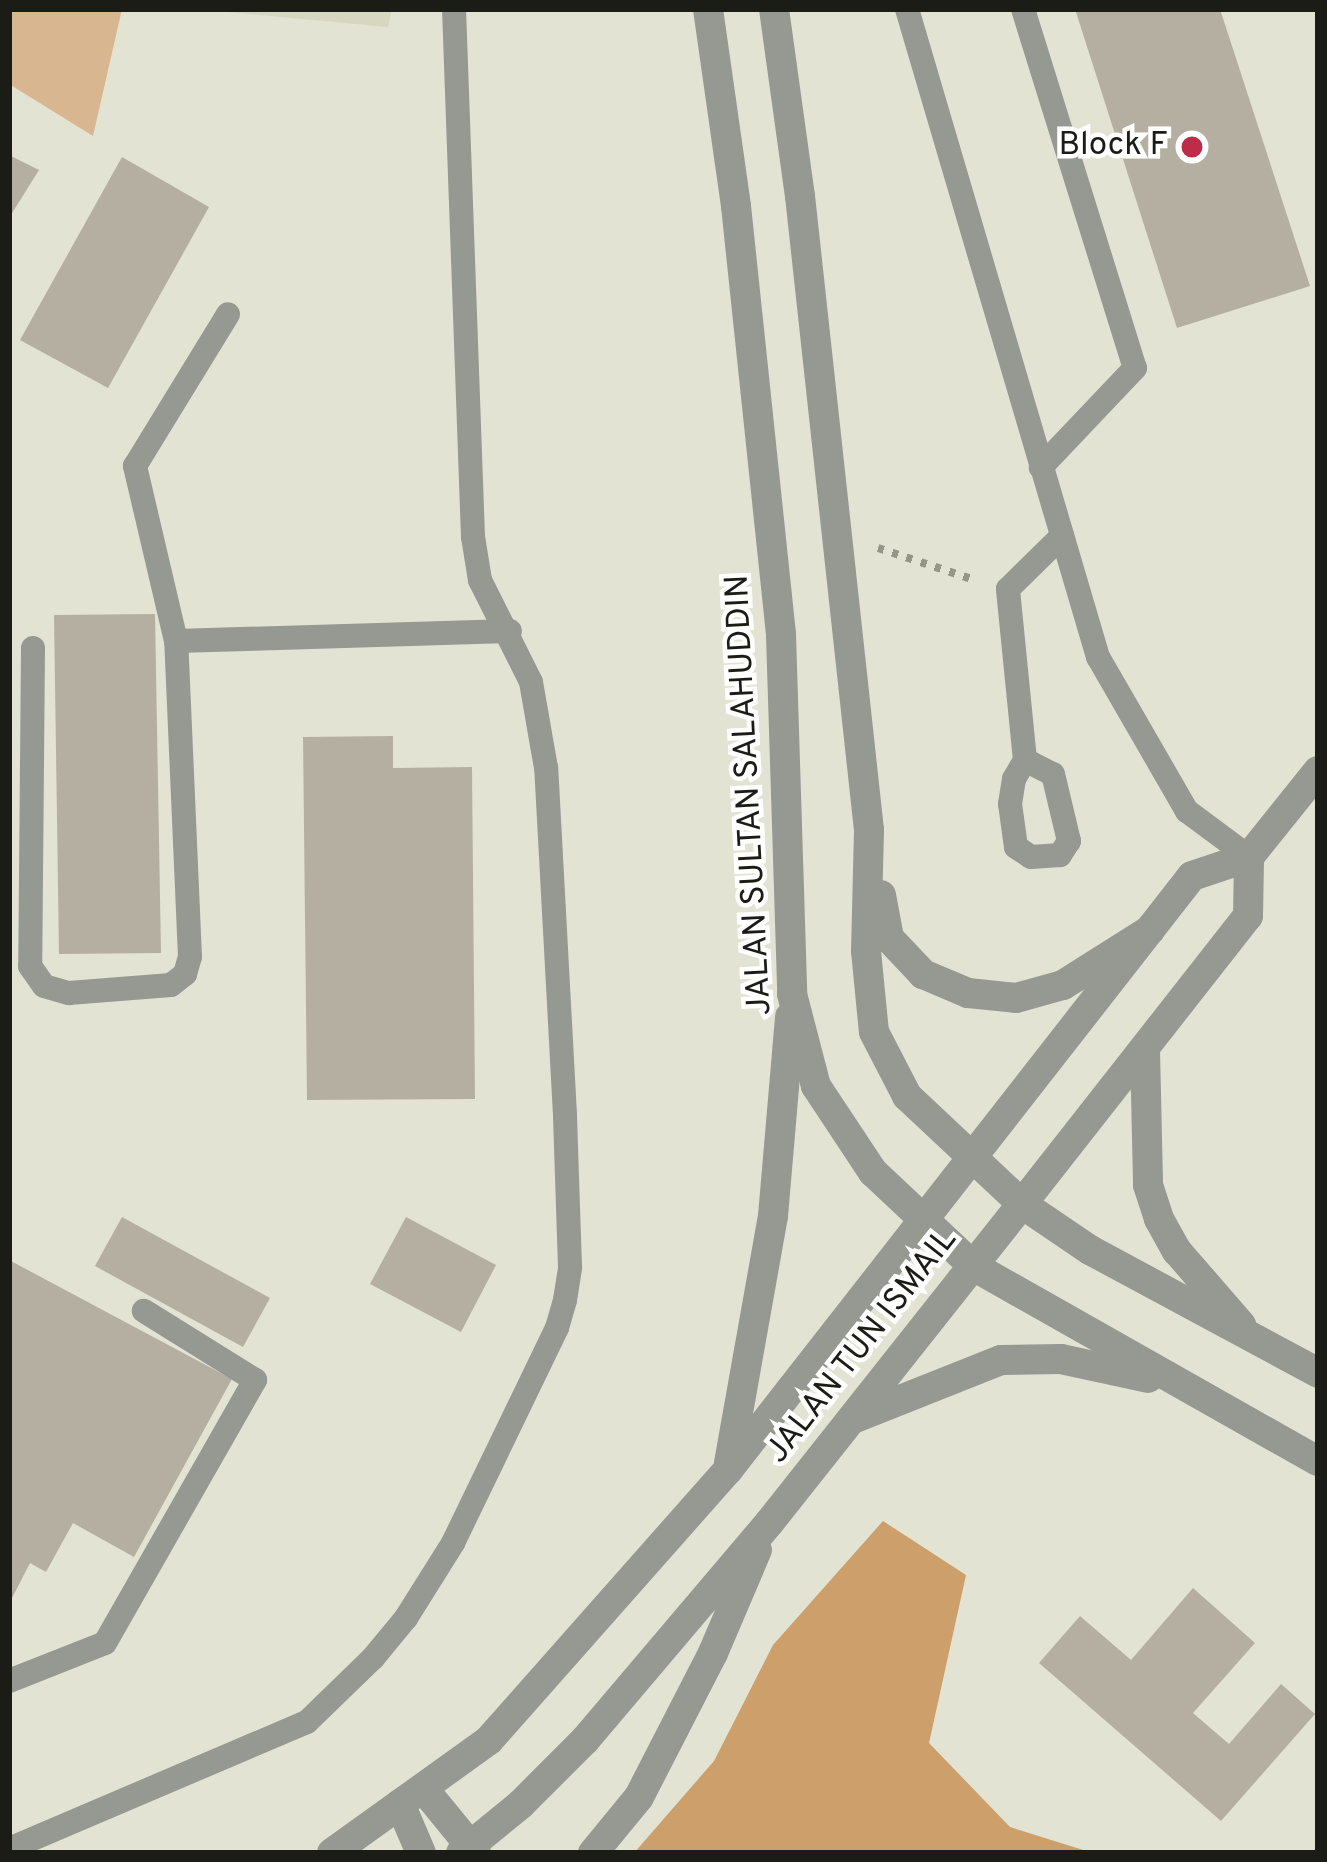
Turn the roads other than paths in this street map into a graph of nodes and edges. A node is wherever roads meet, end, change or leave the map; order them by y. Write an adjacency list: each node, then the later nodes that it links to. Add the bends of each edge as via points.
1 (454, 9): 9 (lane, via 473,537 480,580)
2 (708, 9): 17 (street, JALAN SULTAN SALAHUDDIN, via 781,635)
3 (774, 9): 14 (street)
4 (907, 9): 7 (lane)
5 (1023, 9): 7 (lane, via 1136,368)
6 (228, 314): 10 (lane, via 134,466)
7 (1041, 467): 8 (lane)
8 (1062, 536): 12 (lane, via 1008,589); 15 (lane, via 1098,657 1187,811)
9 (510, 631): 10 (lane); 33 (lane, via 531,682 546,768 569,1267 557,1328 453,1543 406,1618 307,1722)
10 (176, 641): 11 (lane, via 185,974 171,986 69,993 44,986 30,966)
11 (33, 648)
12 (1025, 760)
13 (1318, 772): 15 (street)
14 (868, 830): 16 (street, via 889,938 923,974 968,993 1016,998 1063,985); 19 (street, via 874,1032 907,1096)
15 (1249, 857): 16 (street, JALAN TUN ISMAIL, via 1192,875); 18 (street, JALAN TUN ISMAIL, via 1248,916)
16 (1150, 930): 19 (street, JALAN TUN ISMAIL)
17 (792, 994): 21 (street, JALAN SULTAN SALAHUDDIN, via 816,1086 841,1130); 29 (street, via 773,1216)
18 (1145, 1049): 20 (street, JALAN TUN ISMAIL); 24 (street, via 1148,1185 1159,1219)
19 (970, 1160): 20 (street); 21 (street, JALAN TUN ISMAIL)
20 (1022, 1204): 22 (street, JALAN TUN ISMAIL); 24 (street)
21 (923, 1221): 22 (street, JALAN SULTAN SALAHUDDIN); 29 (street, JALAN TUN ISMAIL)
22 (974, 1266): 26 (street, JALAN SULTAN SALAHUDDIN); 27 (street, JALAN TUN ISMAIL)
23 (144, 1311): 31 (lane, via 255,1380 105,1643)
24 (1255, 1340): 25 (street)
25 (1318, 1373)
26 (1177, 1384): 27 (street, via 1061,1359 1000,1360); 28 (street, JALAN SULTAN SALAHUDDIN)
27 (851, 1420): 30 (street, JALAN TUN ISMAIL)
28 (1318, 1461)
29 (728, 1470): 32 (street, JALAN TUN ISMAIL, via 488,1740)
30 (769, 1522): 34 (street, JALAN TUN ISMAIL, via 585,1740); 37 (street, via 639,1797)
31 (9, 1681)
32 (412, 1796): 34 (street, JALAN TUN ISMAIL); 35 (street, JALAN TUN ISMAIL); 36 (street)
33 (9, 1849)
34 (470, 1850)
35 (332, 1853)
36 (421, 1853)
37 (593, 1853)

